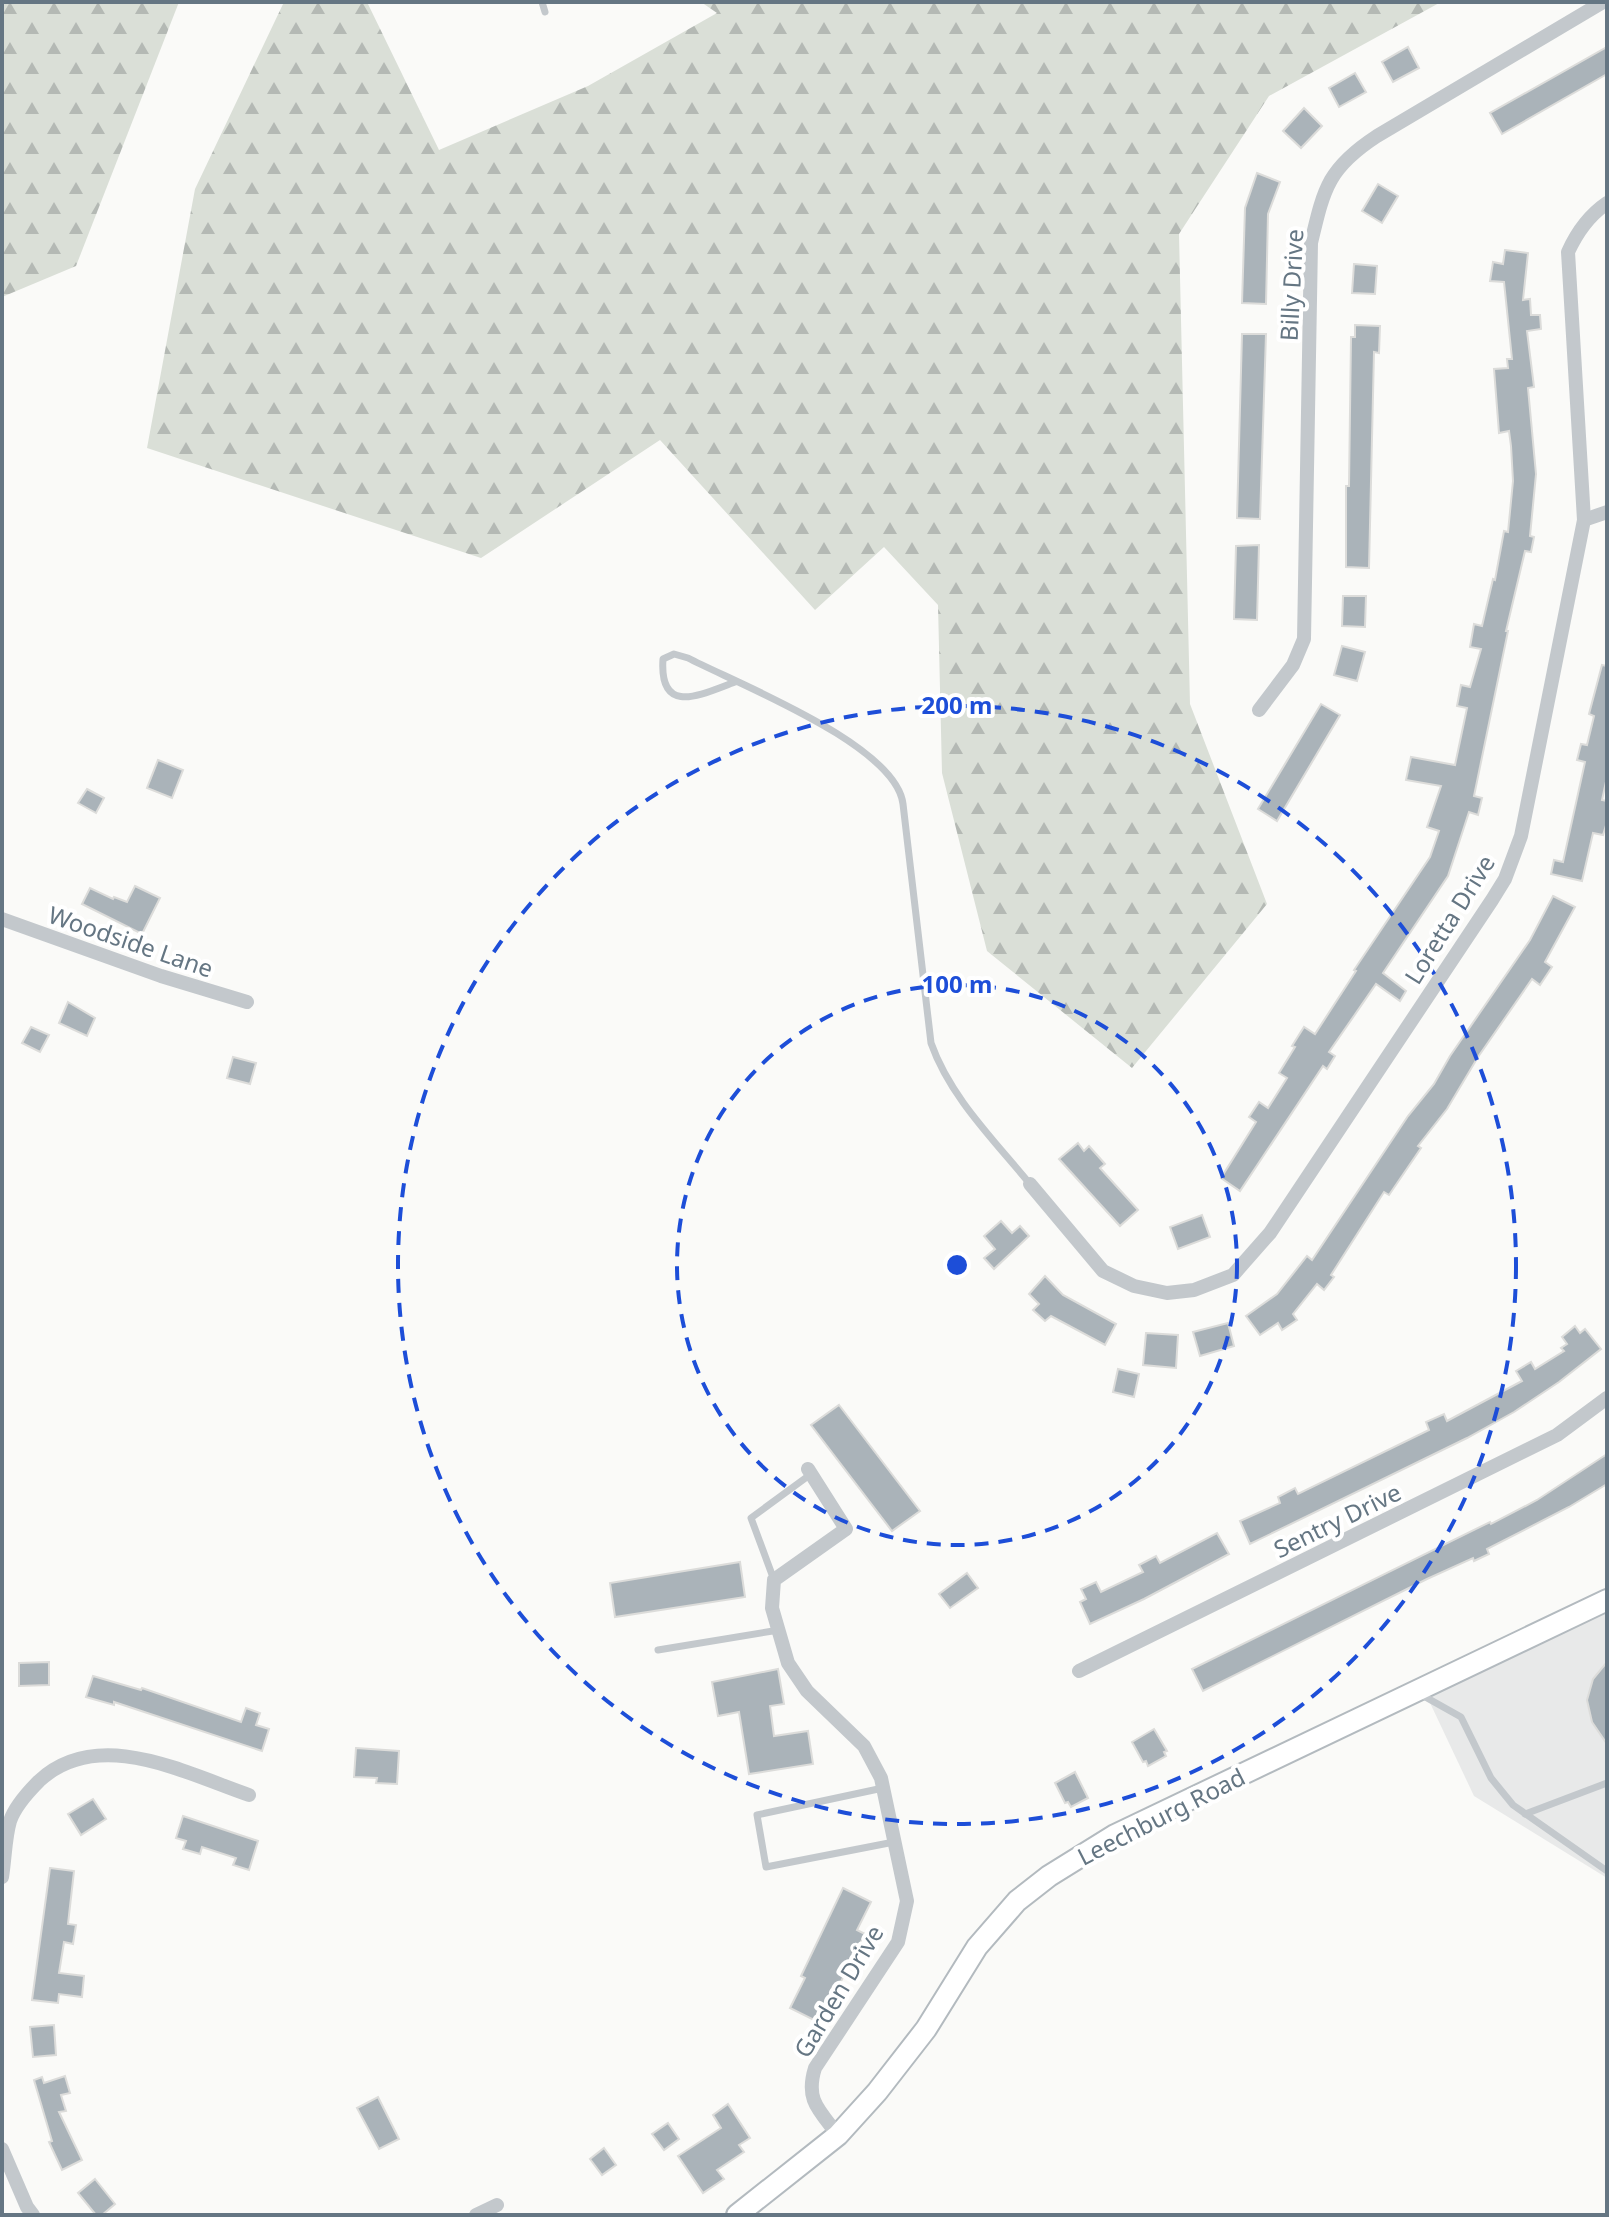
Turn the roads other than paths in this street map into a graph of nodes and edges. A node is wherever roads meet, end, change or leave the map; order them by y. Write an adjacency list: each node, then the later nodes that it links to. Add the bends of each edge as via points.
1 (542, 2): 3 (lane)
2 (1603, 2): 8 (street, Billy Drive, via 1377,136 1334,171 1311,243 1304,639 1293,665)
3 (545, 12)
4 (1607, 203): 6 (street, Loretta Drive, via 1583,225 1568,252)
5 (1607, 512): 6 (street)
6 (1584, 520): 11 (street, Loretta Drive, via 1521,836 1505,879 1270,1233 1233,1275 1194,1290 1167,1293 1134,1286 1103,1271)
7 (735, 682): 7 (lane, via 688,658 674,654 663,659 666,687 676,696 695,698); 11 (lane, via 827,726 898,787 937,1061 959,1097)
8 (1259, 710)
9 (2, 919): 10 (street, Woodside Lane)
10 (247, 1002)
11 (1030, 1184)
12 (1607, 1398): 18 (street, Sentry Drive, via 1557,1435)
13 (810, 1472): 14 (lane, via 751,1518); 14 (street, via 846,1529)
14 (774, 1580): 16 (street, Garden Drive, via 772,1608)
15 (1607, 1600): 19 (street, Leechburg Road)
16 (779, 1630): 17 (lane); 21 (street, Garden Drive, via 788,1663 807,1691 864,1746)
17 (658, 1650)
18 (1079, 1671)
19 (1415, 1691): 23 (lane, via 1461,1717 1491,1778); 27 (street, Leechburg Road, via 1115,1835 1049,1876 1017,1901 977,1947 926,2029)
20 (1607, 1783): 23 (lane)
21 (883, 1788): 24 (street, Garden Drive); 24 (lane, via 757,1815 766,1867)
22 (249, 1795): 26 (street, via 145,1759 93,1754 50,1771 27,1793 10,1821)
23 (1525, 1814): 25 (lane)
24 (894, 1842): 27 (street, Garden Drive, via 907,1901 898,1942 815,2068 810,2085 813,2102)
25 (1607, 1871)
26 (2, 1877)
27 (838, 2135): 32 (street, Leechburg Road)
28 (2, 2149): 30 (street)
29 (497, 2205): 31 (street)
30 (33, 2215)
31 (476, 2215)
32 (737, 2215)

